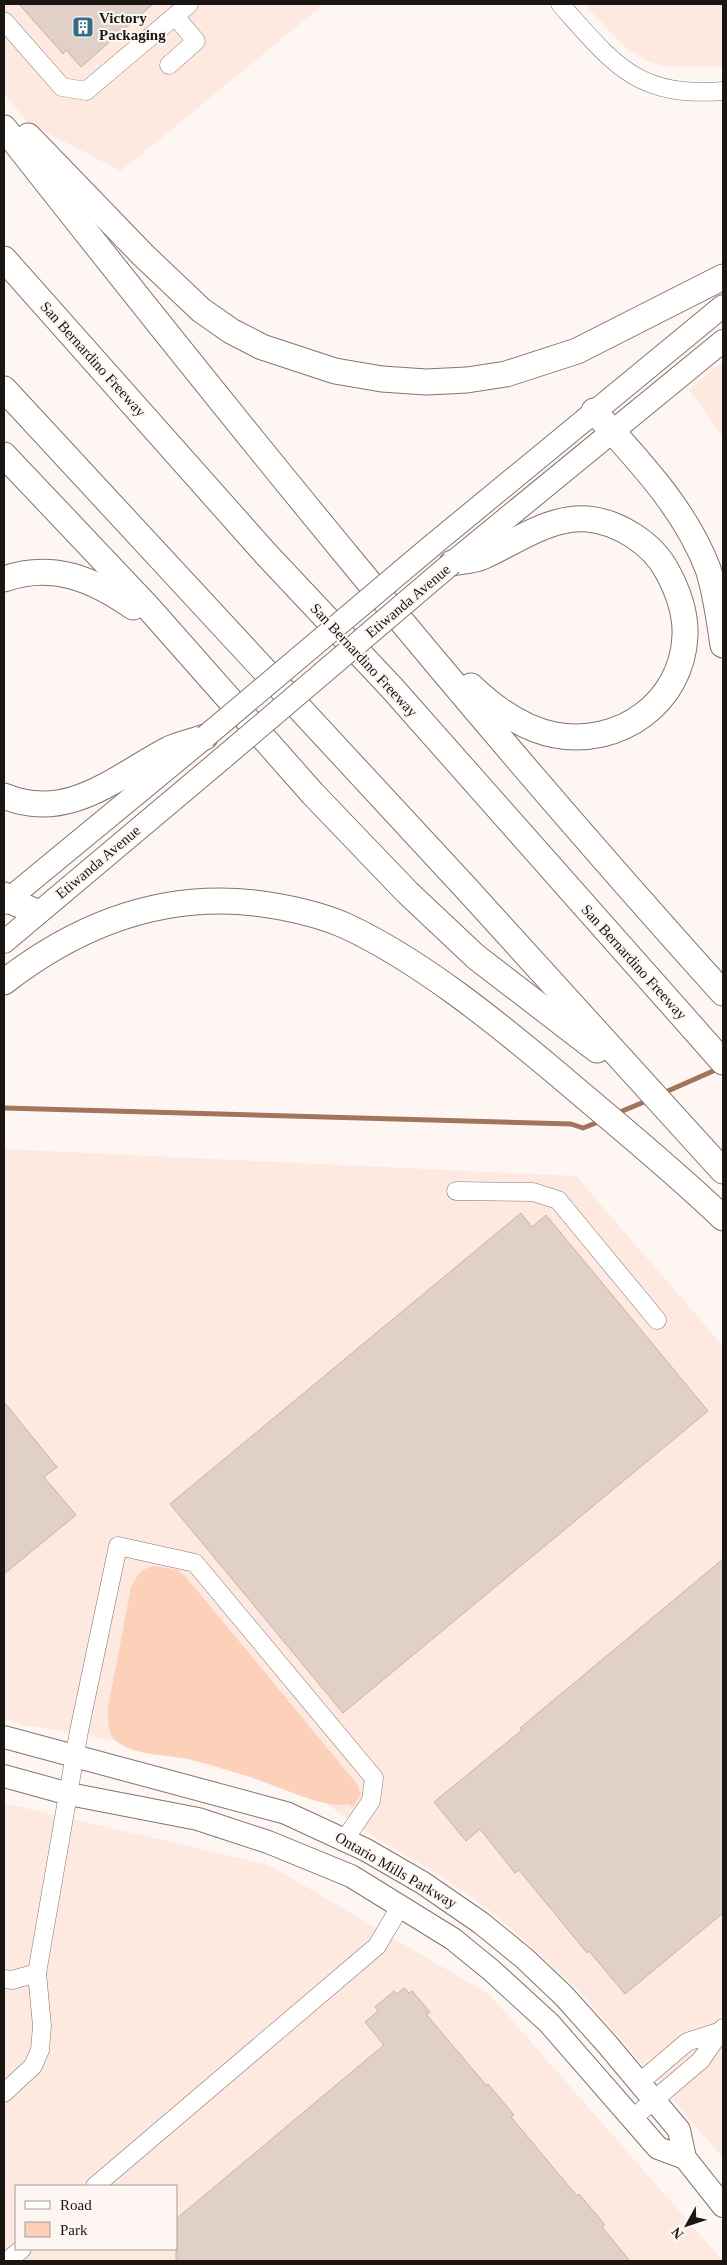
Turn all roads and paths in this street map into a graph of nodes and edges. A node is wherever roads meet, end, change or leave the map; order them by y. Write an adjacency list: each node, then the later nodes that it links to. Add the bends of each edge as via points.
1 (189, 4): 3 (street)
2 (560, 4): 6 (street, via 620,68 644,82 695,93)
3 (175, 16): 4 (street, via 86,91 62,86); 5 (street, via 196,41)
4 (4, 21)
5 (169, 65)
6 (723, 91)
7 (4, 113): 10 (highway, via 201,310 262,347 335,370 382,379 426,382 506,374 577,351)
8 (4, 128): 19 (highway)
9 (4, 259): 29 (highway, San Bernardino Freeway, via 266,554 392,688)
10 (723, 277)
11 (723, 306): 14 (main road, Etiwanda Avenue)
12 (723, 341): 15 (main road, Etiwanda Avenue)
13 (4, 389): 30 (highway)
14 (594, 411): 15 (highway); 22 (main road, Etiwanda Avenue, bridge)
15 (613, 432): 17 (main road, Etiwanda Avenue); 20 (highway, via 693,534 708,571)
16 (4, 455): 21 (highway, via 146,605)
17 (452, 563): 19 (highway, via 480,558 545,526 568,520 588,519 631,535 654,552 663,564 682,608 684,650 673,680 651,710 616,732 575,738 555,735 510,716 476,690 418,629); 25 (main road, Etiwanda Avenue, bridge)
18 (4, 579): 21 (highway, via 22,573 51,572 80,577 108,589 138,610)
19 (399, 618): 28 (highway)
20 (723, 645)
21 (195, 662): 30 (highway, via 313,794 476,957)
22 (206, 737): 23 (highway, via 171,748 116,782 77,799 38,804); 24 (main road, Etiwanda Avenue)
23 (4, 796)
24 (5, 899): 25 (highway)
25 (37, 912): 26 (main road, Etiwanda Avenue)
26 (4, 942)
27 (4, 982): 33 (highway, via 21,968 77,935 138,911 176,903 256,902 301,911 344,925 388,947 511,1036 626,1131)
28 (723, 994)
29 (720, 1059)
30 (646, 1087): 31 (highway)
31 (723, 1171)
32 (456, 1191): 34 (street, via 533,1192 558,1200)
33 (723, 1218)
34 (657, 1320)
35 (4, 1737): 36 (main road, Ontario Mills Parkway)
36 (74, 1757): 38 (street); 39 (main road, Ontario Mills Parkway, via 254,1803); 39 (street, via 118,1546 195,1563 374,1778 372,1801)
37 (4, 1776): 38 (main road, Ontario Mills Parkway)
38 (69, 1794): 40 (main road, Ontario Mills Parkway, via 198,1819 233,1830 351,1876); 41 (street)
39 (345, 1839): 44 (main road, Ontario Mills Parkway, via 445,1897 516,1952 564,1996)
40 (401, 1905): 46 (main road, Ontario Mills Parkway, via 452,1939 526,2001); 48 (street, via 377,1946)
41 (37, 1973): 42 (street); 45 (street, via 42,2026 40,2050 33,2066)
42 (4, 1979)
43 (721, 2030): 44 (street, via 700,2060)
44 (646, 2091): 46 (street); 47 (main road, Ontario Mills Parkway, via 679,2130)
45 (4, 2093)
46 (633, 2118): 47 (main road, Ontario Mills Parkway, via 658,2148)
47 (685, 2158): 49 (main road, Ontario Mills Parkway)
48 (96, 2185)
49 (723, 2206)
50 (21, 2250): 51 (street)
51 (7, 2261)

